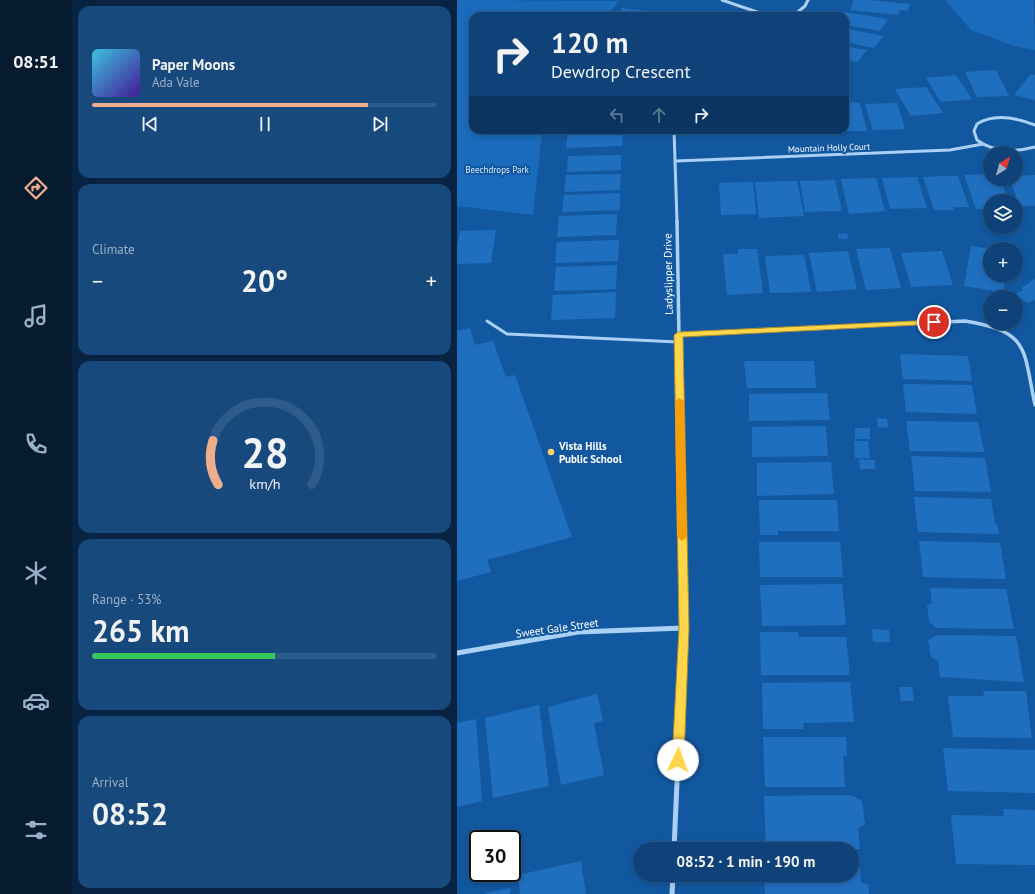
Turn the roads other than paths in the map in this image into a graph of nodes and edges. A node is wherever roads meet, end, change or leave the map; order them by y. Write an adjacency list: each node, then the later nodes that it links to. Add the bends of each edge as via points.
1 (722, 0): 3 (street)
2 (808, 0): 4 (street)
3 (757, 12)
4 (798, 12)
5 (1035, 125): 7 (street, via 1010,117 988,119 975,126 973,132 975,138)
6 (674, 134): 9 (street, Ladyslipper Drive)
7 (983, 144): 8 (street, Mountain Holly Court, via 1011,151); 9 (street, Mountain Holly Court, via 950,150)
8 (1035, 147)
9 (676, 160): 11 (street, Ladyslipper Drive)
10 (487, 321): 12 (lane, via 507,334)
11 (678, 335): 12 (street, Ladyslipper Drive); 13 (street, via 965,321 985,324 1006,333 1018,342 1024,356)
12 (678, 342): 14 (street, Ladyslipper Drive)
13 (1035, 405)
14 (684, 628): 15 (street, Sweet Gale Street, via 578,632); 16 (street, Ladyslipper Drive)
15 (457, 653)
16 (674, 842)
17 (673, 882): 18 (street)
18 (672, 894)

